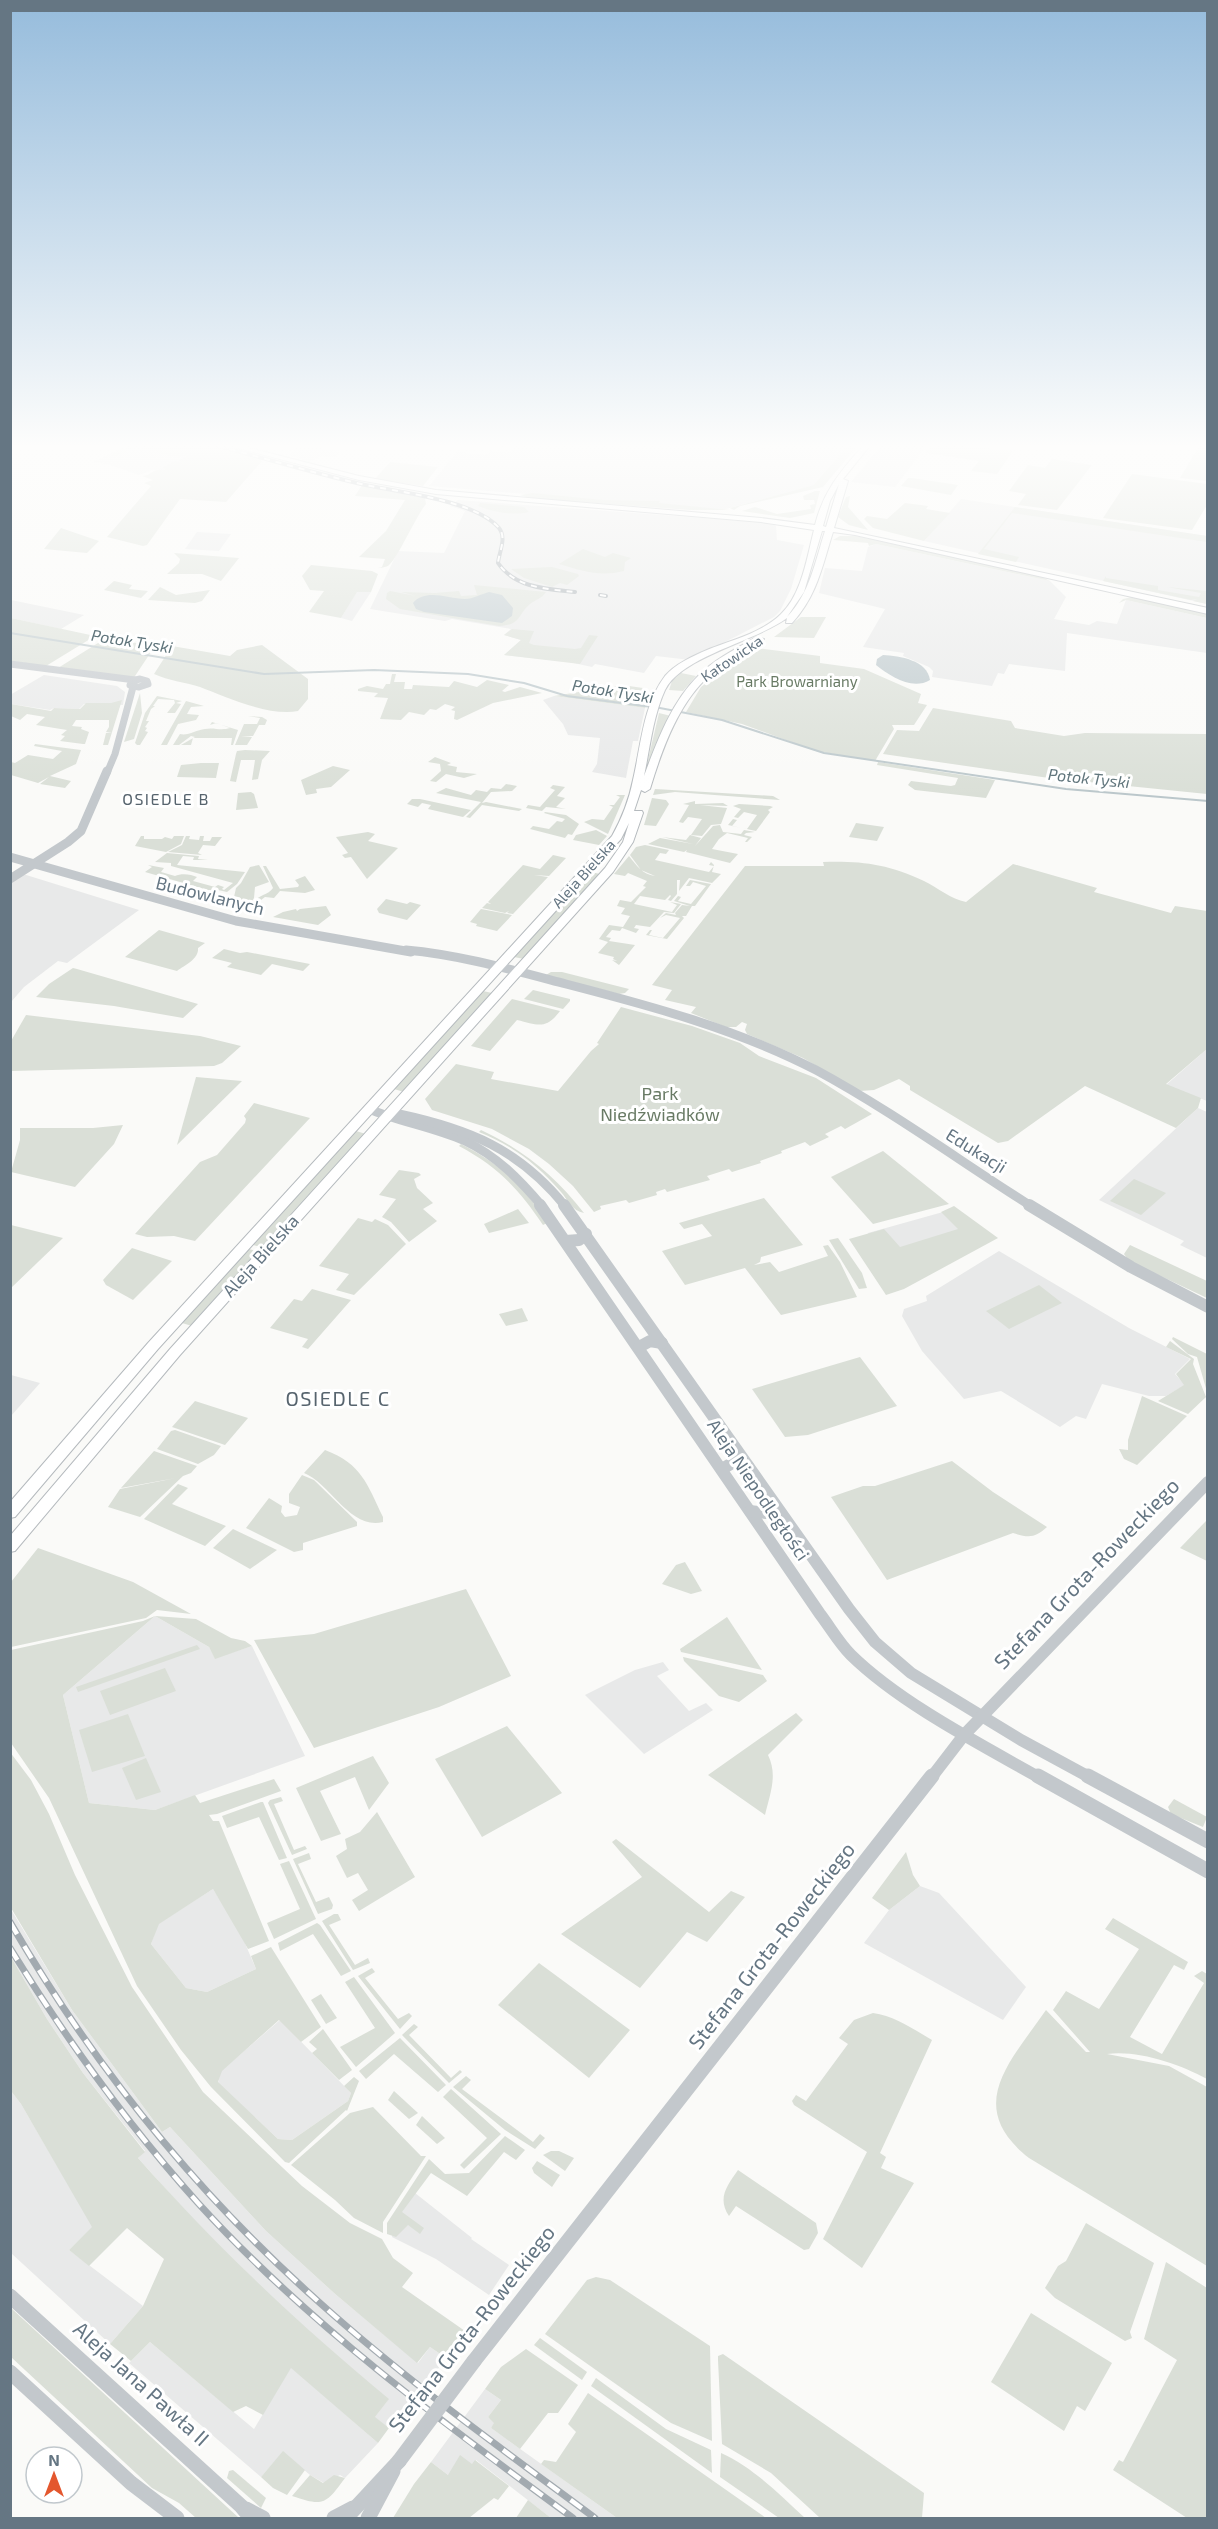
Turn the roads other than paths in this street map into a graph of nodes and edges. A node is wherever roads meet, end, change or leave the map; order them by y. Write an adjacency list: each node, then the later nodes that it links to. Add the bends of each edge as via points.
1 (808, 561): 7 (main road, Katowicka, via 800,591 786,614)
2 (820, 561): 8 (main road, Katowicka, via 810,591 795,616 719,664)
3 (983, 561): 5 (main road)
4 (991, 561): 5 (main road)
5 (1208, 610)
6 (10, 664): 10 (street, via 135,684 107,776 81,831)
7 (678, 669): 11 (main road, Aleja Bielska, via 664,684 655,707 624,826)
8 (688, 693): 12 (main road, Aleja Bielska, via 650,770 628,842)
9 (10, 857): 10 (street, Budowlanych)
10 (34, 864): 13 (street); 14 (street, Budowlanych, via 242,923)
11 (592, 866): 12 (main road); 14 (main road, Aleja Bielska)
12 (609, 870): 15 (main road, Aleja Bielska)
13 (10, 879)
14 (497, 969): 15 (street, Edukacji); 17 (main road, Aleja Bielska)
15 (515, 974): 16 (main road, Aleja Bielska); 24 (street, Edukacji, via 723,1030 789,1058 837,1082 1119,1262)
16 (407, 1095): 18 (main road, Aleja Bielska); 19 (street, via 404,1107)
17 (369, 1109): 18 (street, Aleja Niepodległości); 33 (main road, Aleja Bielska, via 153,1346)
18 (389, 1115): 19 (street, Aleja Niepodległości); 21 (street, Aleja Niepodległości, via 456,1137 489,1153 522,1181); 34 (main road, Aleja Bielska, via 175,1352)
19 (416, 1118): 20 (street, Aleja Niepodległości, via 465,1130 503,1148 538,1174)
20 (564, 1204): 21 (street, via 553,1202); 22 (street, Aleja Niepodległości)
21 (543, 1208): 23 (street, Aleja Niepodległości)
22 (586, 1234): 23 (street, via 579,1240); 25 (street, Aleja Niepodległości)
23 (566, 1241): 26 (street, Aleja Niepodległości)
24 (1208, 1307)
25 (662, 1343): 26 (street, via 650,1341); 27 (street, Aleja Niepodległości)
26 (639, 1347): 28 (street, Aleja Niepodległości)
27 (682, 1373): 28 (street, via 675,1382); 29 (street, Aleja Niepodległości)
28 (663, 1382): 30 (street, Aleja Niepodległości)
29 (748, 1466): 30 (street, via 734,1462); 32 (street, Aleja Niepodległości)
30 (722, 1469): 35 (street, Aleja Niepodległości)
31 (1208, 1482): 37 (street, Stefana Grota-Roweckiego)
32 (774, 1504): 35 (street, via 766,1513); 37 (street, Aleja Niepodległości, via 875,1642 911,1673)
33 (15, 1507): 34 (main road, via 28,1498 37,1498)
34 (42, 1510): 36 (main road, Aleja Bielska)
35 (750, 1511): 38 (street, Aleja Niepodległości, via 850,1654 892,1688)
36 (10, 1547)
37 (981, 1716): 38 (street, Stefana Grota-Roweckiego); 39 (street, Aleja Niepodległości)
38 (964, 1735): 40 (street, Aleja Niepodległości); 45 (street, Stefana Grota-Roweckiego, bridge, via 474,2361)
39 (1208, 1841)
40 (1208, 1871)
41 (10, 2296): 44 (street, Aleja Jana Pawła II)
42 (10, 2372): 43 (street)
43 (131, 2483): 46 (street); 47 (street)
44 (246, 2512): 48 (street, Aleja Jana Pawła II)
45 (363, 2514): 49 (street)
46 (166, 2518)
47 (177, 2518)
48 (263, 2518)
49 (334, 2518)

